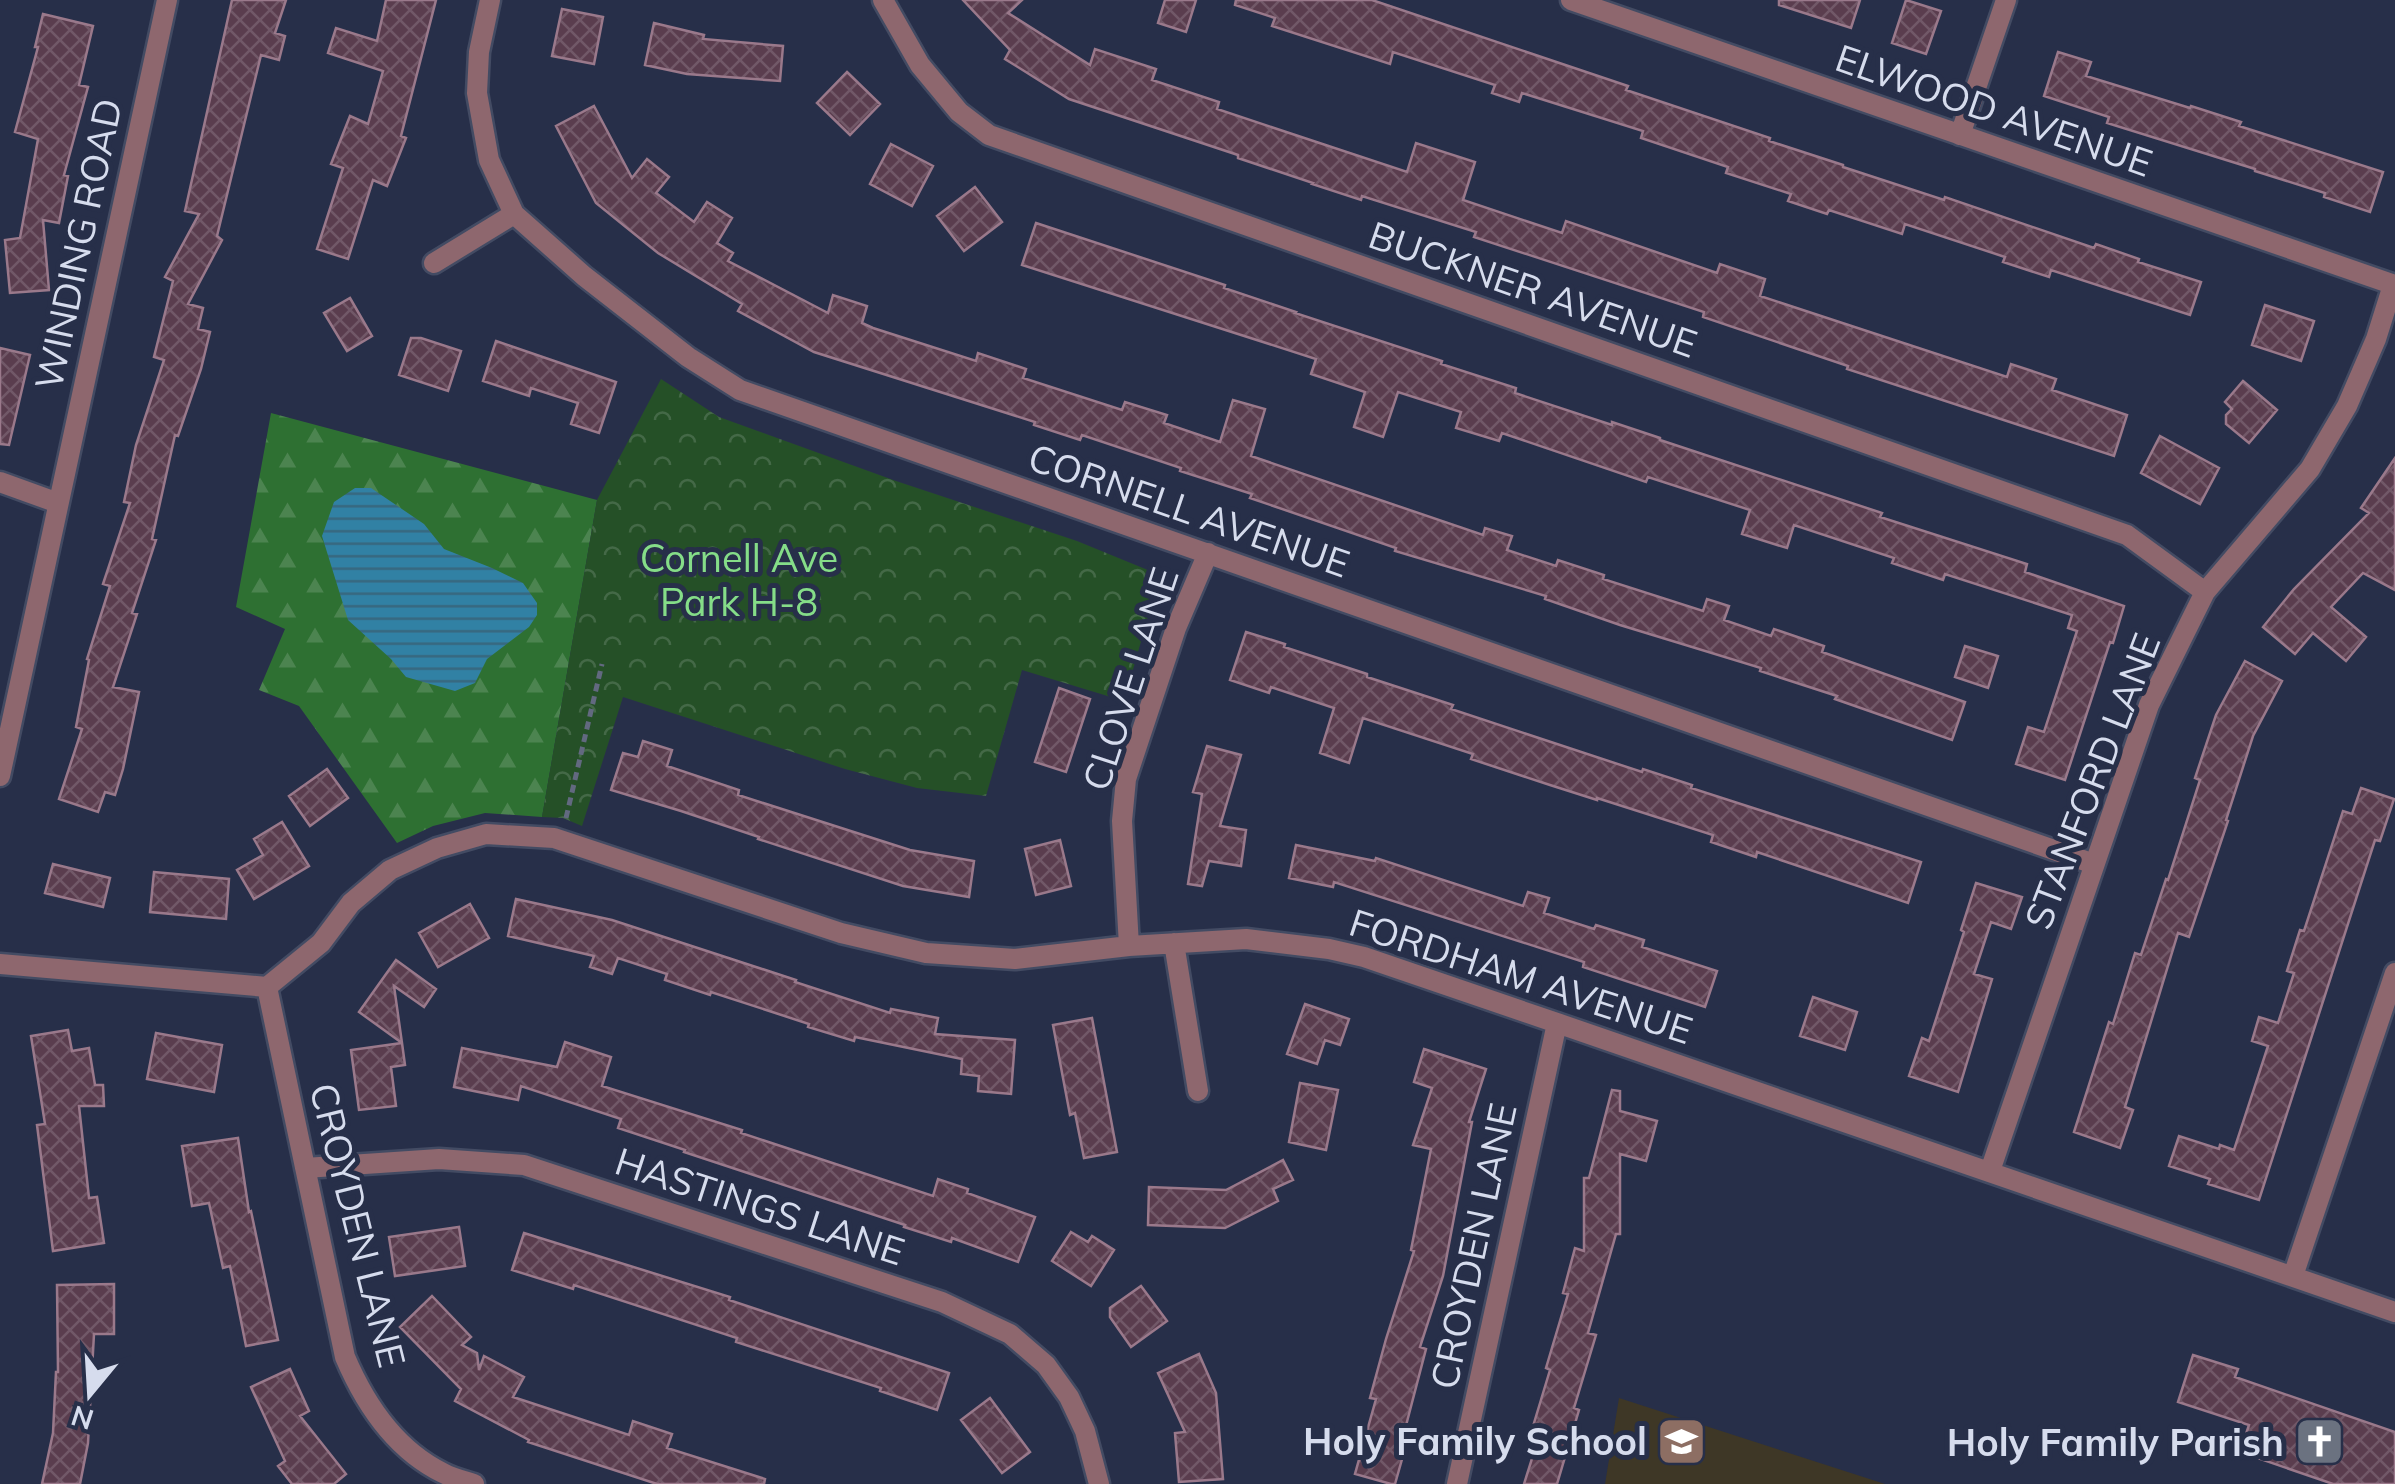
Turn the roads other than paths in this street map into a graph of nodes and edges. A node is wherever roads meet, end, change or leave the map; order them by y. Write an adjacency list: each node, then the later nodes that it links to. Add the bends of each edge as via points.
1 (167, 0): 11 (street, WINDING ROAD)
2 (490, 0): 7 (street, CORNELL AVENUE, via 477,93 489,160)
3 (883, 0): 13 (street, BUCKNER AVENUE, via 920,65 959,112 989,135 2127,536)
4 (1570, 0): 6 (street, ELWOOD AVENUE)
5 (2006, 0): 6 (street)
6 (1960, 135): 9 (street, ELWOOD AVENUE)
7 (514, 214): 8 (street); 12 (street, CORNELL AVENUE, via 688,358 740,390)
8 (434, 263)
9 (2394, 285): 13 (street, STANFORD LANE, via 2347,406 2310,469)
10 (0, 482): 11 (street)
11 (58, 503): 14 (street, WINDING ROAD)
12 (1208, 554): 15 (street, CORNELL AVENUE); 17 (street, CLOVE LANE, via 1126,779)
13 (2205, 592): 15 (street, STANFORD LANE, via 2150,705)
14 (0, 776)
15 (2094, 864): 24 (street, STANFORD LANE)
16 (1174, 943): 17 (street, FORDHAM AVENUE); 21 (street, FORDHAM AVENUE, via 1246,939 1329,948); 22 (street)
17 (1129, 946): 20 (street, FORDHAM AVENUE, via 1015,960 926,953 841,933 562,840 486,834 390,870)
18 (0, 964): 20 (street)
19 (2395, 973): 25 (street)
20 (267, 987): 23 (street, CROYDEN LANE)
21 (1557, 1023): 24 (street, FORDHAM AVENUE); 29 (street, CROYDEN LANE)
22 (1198, 1091)
23 (305, 1168): 27 (street, CROYDEN LANE, via 345,1357 357,1384 413,1454); 28 (street, HASTINGS LANE, via 439,1159 524,1165 942,1302 1010,1334 1046,1365 1085,1431)
24 (1990, 1172): 25 (street, FORDHAM AVENUE)
25 (2293, 1276): 26 (street, FORDHAM AVENUE)
26 (2395, 1312)
27 (474, 1484)
28 (1099, 1484)
29 (1456, 1484)

